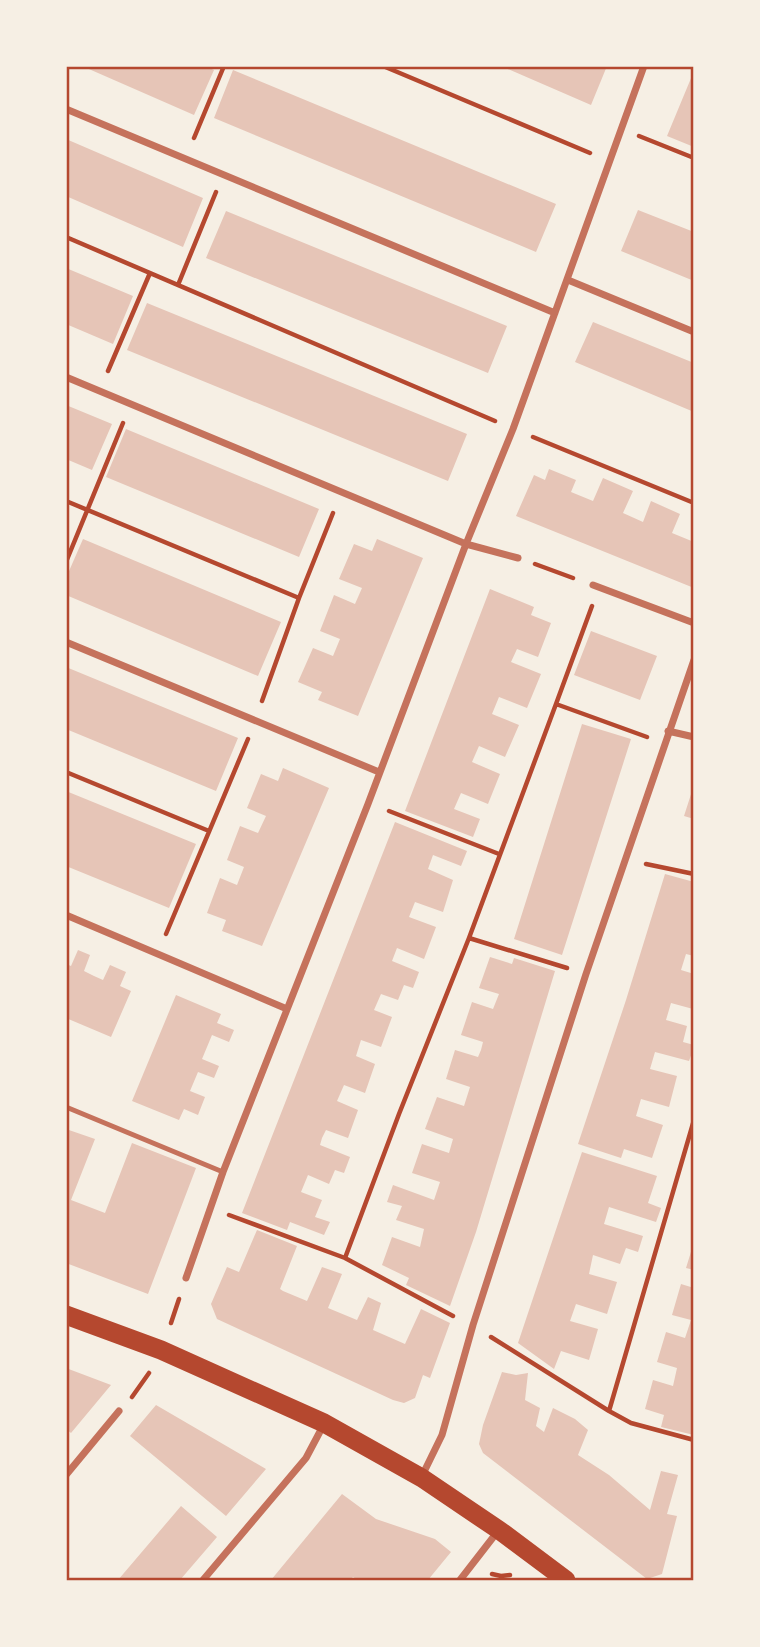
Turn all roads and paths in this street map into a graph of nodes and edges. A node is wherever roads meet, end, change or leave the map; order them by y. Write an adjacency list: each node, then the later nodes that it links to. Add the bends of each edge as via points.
1 (224, 66): 6 (path)
2 (383, 66): 8 (path)
3 (644, 66): 5 (street)
4 (66, 108): 6 (street)
5 (622, 129): 7 (path); 8 (street)
6 (185, 158): 9 (street)
7 (694, 158)
8 (610, 162): 12 (street)
9 (223, 174): 13 (path); 14 (street)
10 (66, 237): 11 (path)
11 (150, 273): 13 (path); 17 (path)
12 (568, 281): 14 (street); 15 (street)
13 (178, 285): 19 (path)
14 (555, 313): 19 (street)
15 (694, 332)
16 (66, 377): 17 (street)
17 (99, 391): 18 (street)
18 (130, 404): 20 (street); 23 (path)
19 (513, 429): 22 (path); 24 (street)
20 (341, 492): 24 (street); 28 (path)
21 (66, 501): 23 (path)
22 (694, 503)
23 (88, 509): 26 (path); 28 (path)
24 (466, 544): 25 (street); 38 (street)
25 (518, 558): 27 (path)
26 (66, 562)
27 (596, 586): 29 (street); 32 (path)
28 (299, 598): 33 (path)
29 (694, 623)
30 (66, 642): 33 (street)
31 (694, 660): 34 (street)
32 (556, 704): 36 (path); 41 (path)
33 (256, 721): 38 (street); 40 (path)
34 (668, 731): 35 (street); 36 (street)
35 (694, 737)
36 (664, 744): 42 (street)
37 (66, 772): 40 (path)
38 (379, 772): 39 (street)
39 (368, 804): 41 (path); 48 (street)
40 (209, 831): 46 (path)
41 (499, 854): 45 (path)
42 (625, 860): 43 (path); 47 (street)
43 (694, 874)
44 (66, 915): 46 (street)
45 (469, 938): 47 (path); 53 (path)
46 (158, 954): 48 (street)
47 (586, 974): 56 (street)
48 (287, 1009): 51 (street)
49 (66, 1107): 51 (lane)
50 (694, 1120): 59 (path)
51 (223, 1172): 52 (street)
52 (211, 1209): 53 (path); 54 (street)
53 (345, 1258): 56 (path)
54 (186, 1278): 57 (path)
55 (66, 1315): 57 (highway)
56 (473, 1325): 59 (path); 63 (street, via 442,1435)
57 (162, 1350): 58 (path); 60 (highway)
58 (120, 1411): 62 (street)
59 (609, 1411): 61 (path, via 631,1423)
60 (324, 1423): 63 (highway); 65 (street, via 306,1458)
61 (694, 1440)
62 (66, 1475)
63 (422, 1478): 64 (highway)
64 (499, 1530): 66 (street); 67 (highway)
65 (203, 1580)
66 (460, 1580)
67 (566, 1580)

